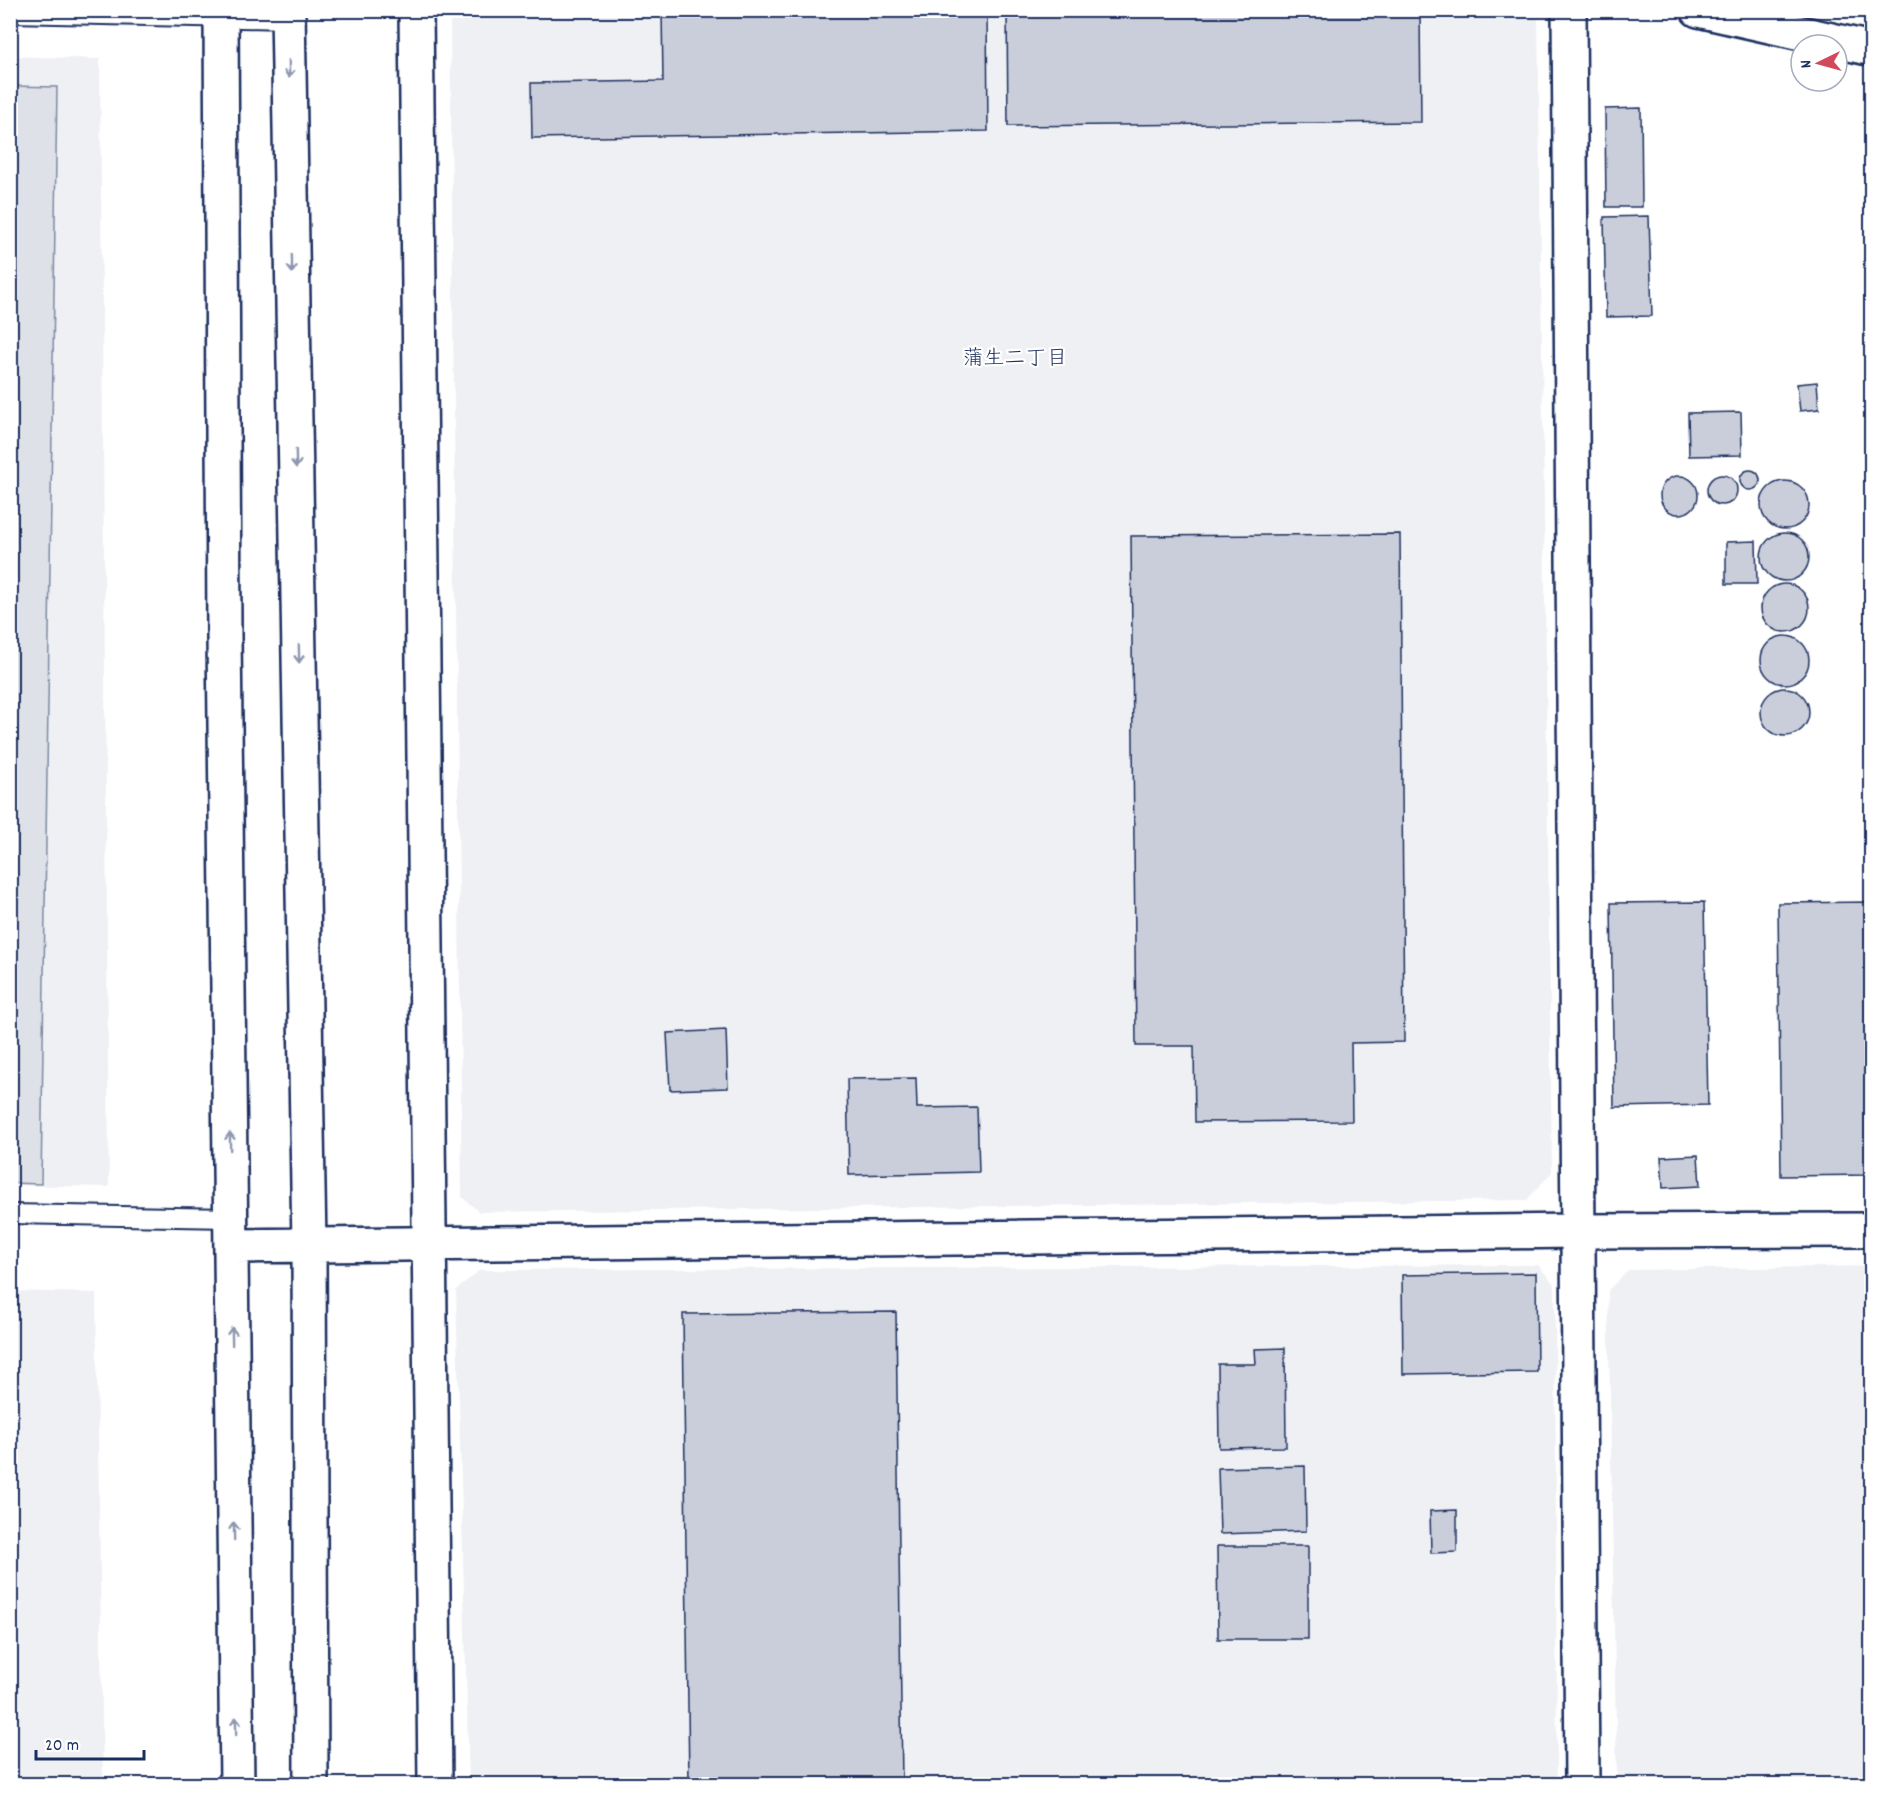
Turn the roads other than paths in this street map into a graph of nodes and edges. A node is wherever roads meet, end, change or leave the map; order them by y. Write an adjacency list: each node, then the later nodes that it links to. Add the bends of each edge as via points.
1 (416, 10): 12 (street)
2 (1569, 10): 10 (street)
3 (1698, 10): 7 (street)
4 (10, 13): 5 (lane)
5 (221, 14): 6 (lane); 11 (street, one-way to 5)
6 (288, 15): 13 (street, one-way to 13)
7 (1872, 48)
8 (10, 1214): 11 (lane)
9 (1872, 1230): 10 (street)
10 (1578, 1231): 12 (street); 17 (street)
11 (231, 1232): 13 (street); 14 (street, one-way to 11)
12 (430, 1242): 13 (street); 16 (street)
13 (309, 1245): 15 (street)
14 (237, 1785)
15 (311, 1785)
16 (435, 1785)
17 (1582, 1785)

